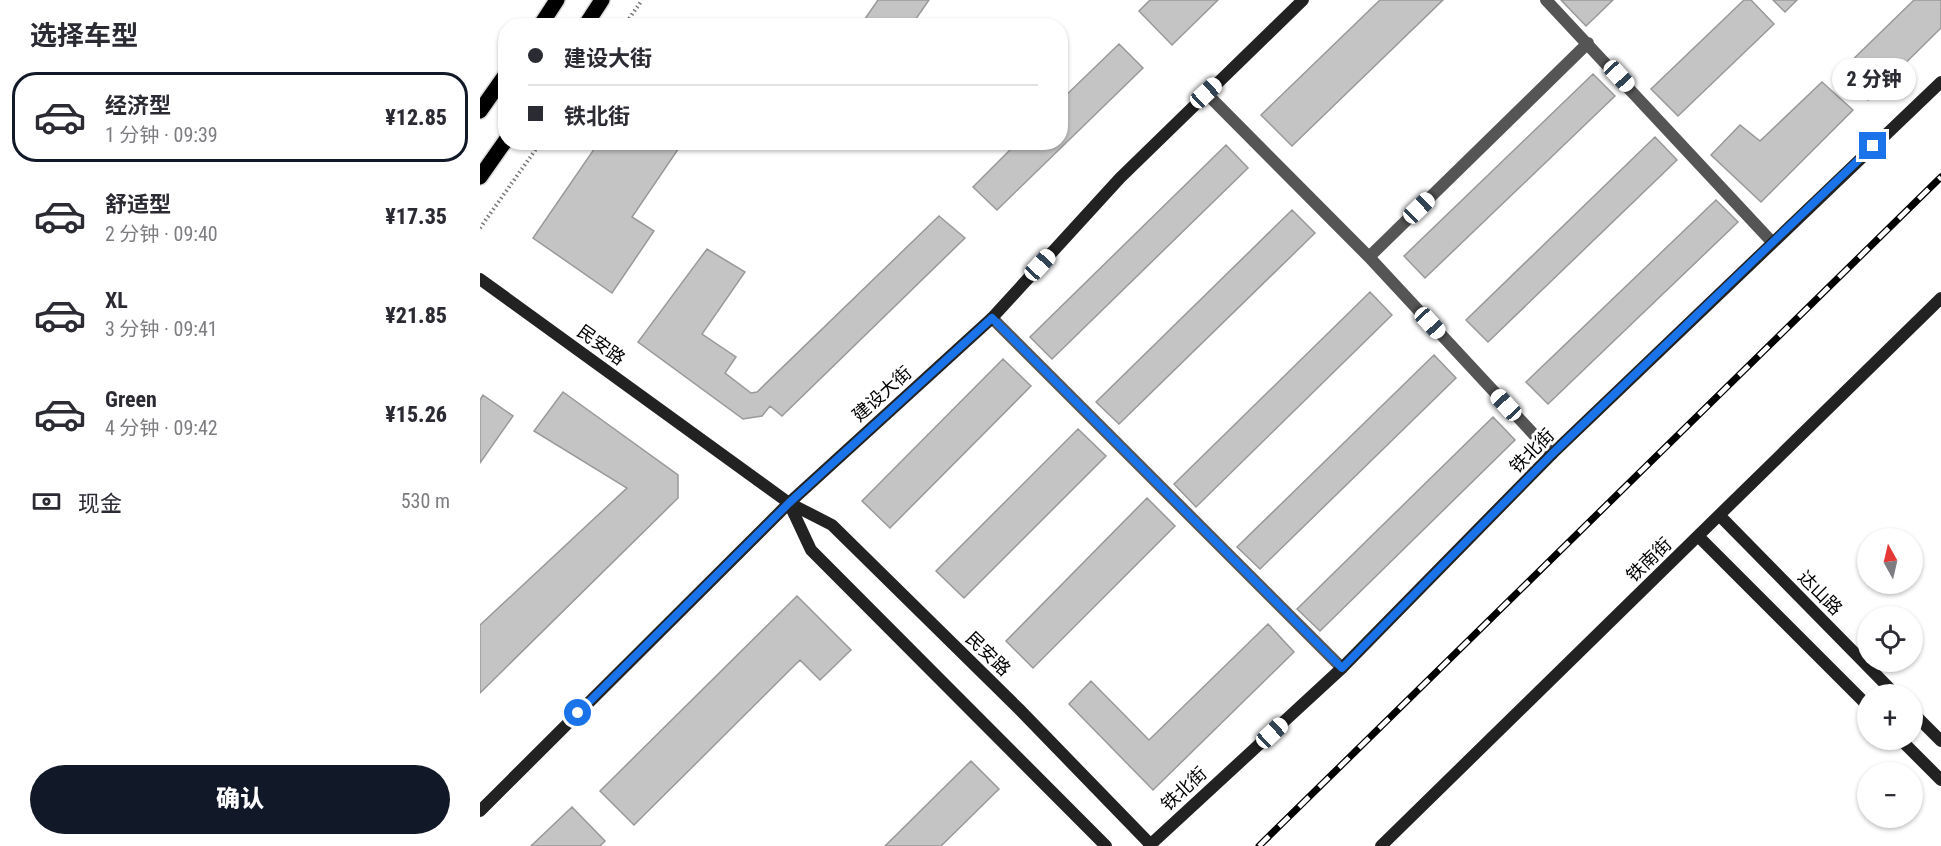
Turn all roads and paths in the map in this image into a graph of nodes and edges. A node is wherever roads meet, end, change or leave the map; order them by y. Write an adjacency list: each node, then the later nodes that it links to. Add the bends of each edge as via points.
1 (557, 0): 6 (main road)
2 (603, 0): 7 (main road)
3 (642, 0): 8 (path)
4 (1303, 0): 12 (street, 建设大街)
5 (1546, 0): 9 (street)
6 (545, 18)
7 (591, 18)
8 (630, 18)
9 (1588, 43): 18 (street); 19 (street)
10 (1941, 82): 18 (street, 铁北街)
11 (498, 85): 13 (main road)
12 (1206, 93): 19 (street); 22 (street, 建设大街, via 1120,178)
13 (480, 111)
14 (499, 150): 16 (main road)
15 (535, 150): 17 (path)
16 (480, 177)
17 (480, 228)
18 (1772, 242): 23 (street, 铁北街)
19 (1369, 257): 23 (street)
20 (480, 279): 24 (street, 民安路)
21 (1941, 298): 25 (street, 铁南街)
22 (992, 318): 24 (street, 建设大街); 27 (street)
23 (1552, 454): 27 (street, 铁北街)
24 (789, 503): 34 (street, 建设大街); 35 (street, 民安路, via 832,525); 36 (street, 民安路, via 811,550)
25 (1720, 516): 26 (street, 铁南街); 28 (street, 达山路)
26 (1699, 537): 29 (street); 37 (street, 铁南街)
27 (1342, 668): 35 (street, 铁北街)
28 (1885, 684)
29 (1857, 695)
30 (1923, 723): 31 (street)
31 (1941, 741)
32 (1911, 750): 33 (street)
33 (1941, 780)
34 (480, 810)
35 (1150, 845)
36 (1106, 846)
37 (1381, 846)

